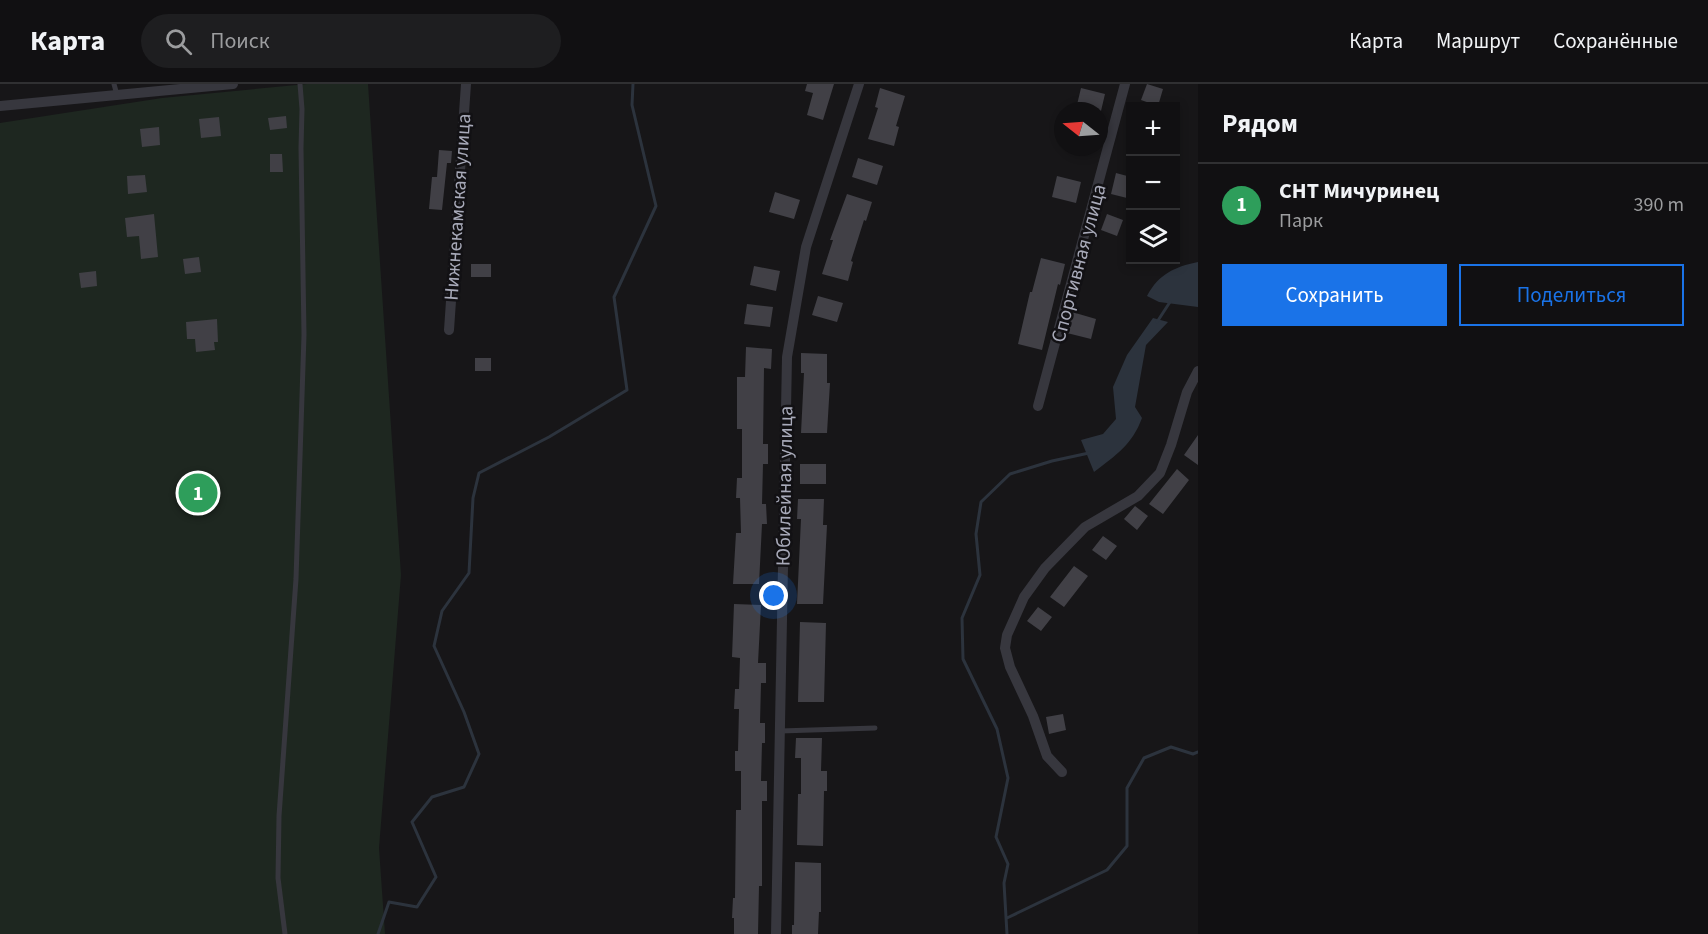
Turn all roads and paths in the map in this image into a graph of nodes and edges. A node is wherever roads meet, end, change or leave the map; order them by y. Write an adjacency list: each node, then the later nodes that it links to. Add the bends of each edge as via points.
1 (233, 84): 6 (street)
2 (300, 84): 14 (lane, via 304,335 296,579 279,816 278,878)
3 (466, 84): 8 (street, Нижнекамская улица)
4 (859, 84): 12 (street, Юбилейная улица, via 806,247 787,357)
5 (1125, 84): 10 (street, Спортивная улица)
6 (116, 89): 7 (street)
7 (0, 106)
8 (449, 330)
9 (1198, 371): 13 (street, via 1160,473 1138,496 1085,527 1045,568 1024,597 1007,635 1005,648 1010,667 1047,756)
10 (1038, 406)
11 (875, 728): 12 (lane)
12 (778, 731): 15 (street, Юбилейная улица)
13 (1062, 772)
14 (285, 934)
15 (776, 934)

